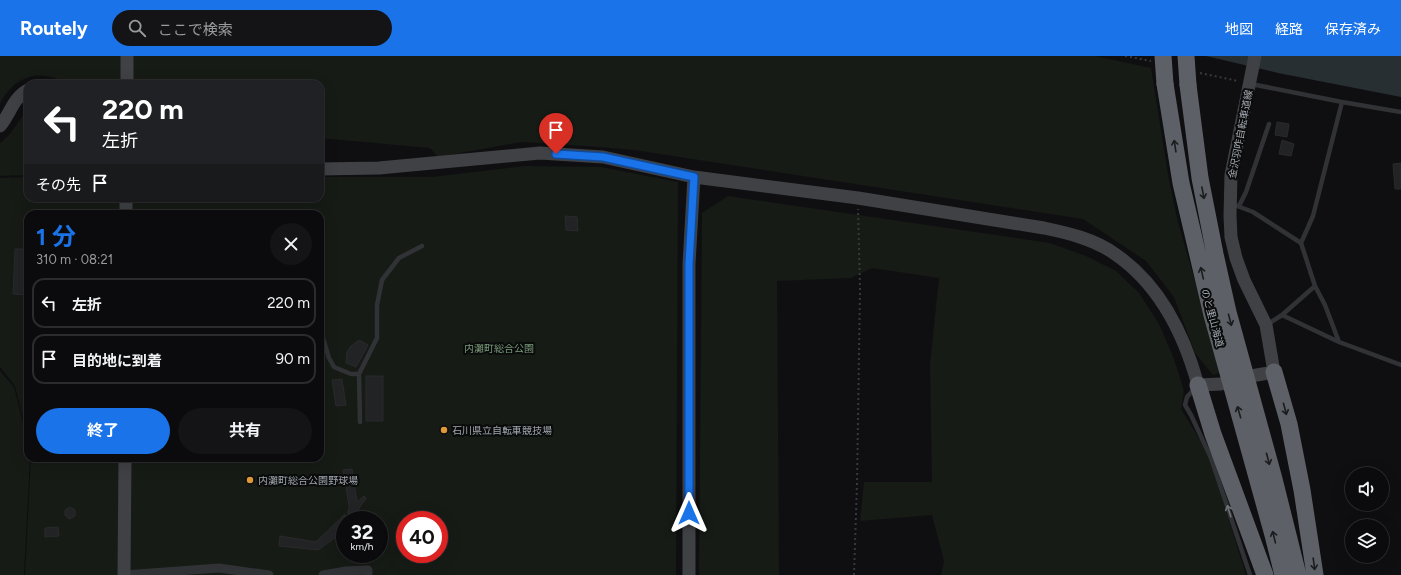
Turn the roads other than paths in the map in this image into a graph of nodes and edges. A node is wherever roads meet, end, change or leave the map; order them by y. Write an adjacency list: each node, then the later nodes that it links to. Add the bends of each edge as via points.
1 (127, 56): 5 (street)
2 (1163, 56): 37 (highway, のと里山海道, one-way to 2, bridge, via 1210,308 1181,183)
3 (1186, 56): 38 (highway, のと里山海道, one-way to 38, bridge, via 1200,178 1216,261)
4 (1255, 56): 6 (street, 金沢羽咋自転車道線)
5 (127, 80)
6 (1249, 84): 8 (lane); 14 (street, 金沢羽咋自転車道線, via 1231,175)
7 (24, 92): 11 (street, via 14,102)
8 (1342, 102): 9 (lane); 15 (lane, via 1313,216)
9 (1401, 112)
10 (1269, 124): 14 (lane, via 1246,192)
11 (0, 126)
12 (324, 169): 13 (street, via 379,168 540,153 603,157)
13 (694, 177): 27 (street, via 858,198 1068,233 1090,241 1115,253 1155,292 1178,330); 34 (street, via 689,264)
14 (1234, 205): 15 (lane, via 1253,212); 19 (street, 金沢羽咋自転車道線, via 1231,238 1236,258)
15 (1301, 243): 17 (lane)
16 (422, 246): 24 (lane, via 400,258 382,280 377,305 377,338)
17 (1315, 286): 18 (lane); 21 (lane)
18 (1282, 315): 19 (lane); 21 (lane)
19 (1266, 325): 23 (street, 金沢羽咋自転車道線)
20 (324, 342): 24 (lane, via 334,367 351,374)
21 (1339, 342): 22 (lane)
22 (1401, 365)
23 (1274, 372): 25 (street); 39 (highway, one-way to 39, via 1289,424)
24 (359, 374): 28 (lane)
25 (1252, 376)
26 (1221, 384): 27 (street)
27 (1198, 385): 35 (lane, one-way to 27, via 1211,458 1185,406 1187,397); 36 (highway, via 1213,434)
28 (360, 422)
29 (125, 462): 30 (street)
30 (124, 575): 31 (street, via 219,568)
31 (269, 575)
32 (323, 575): 33 (street, via 346,570 368,570)
33 (368, 575)
34 (689, 575)
35 (1250, 575)
36 (1265, 575)
37 (1283, 575)
38 (1298, 575)
39 (1315, 575)

